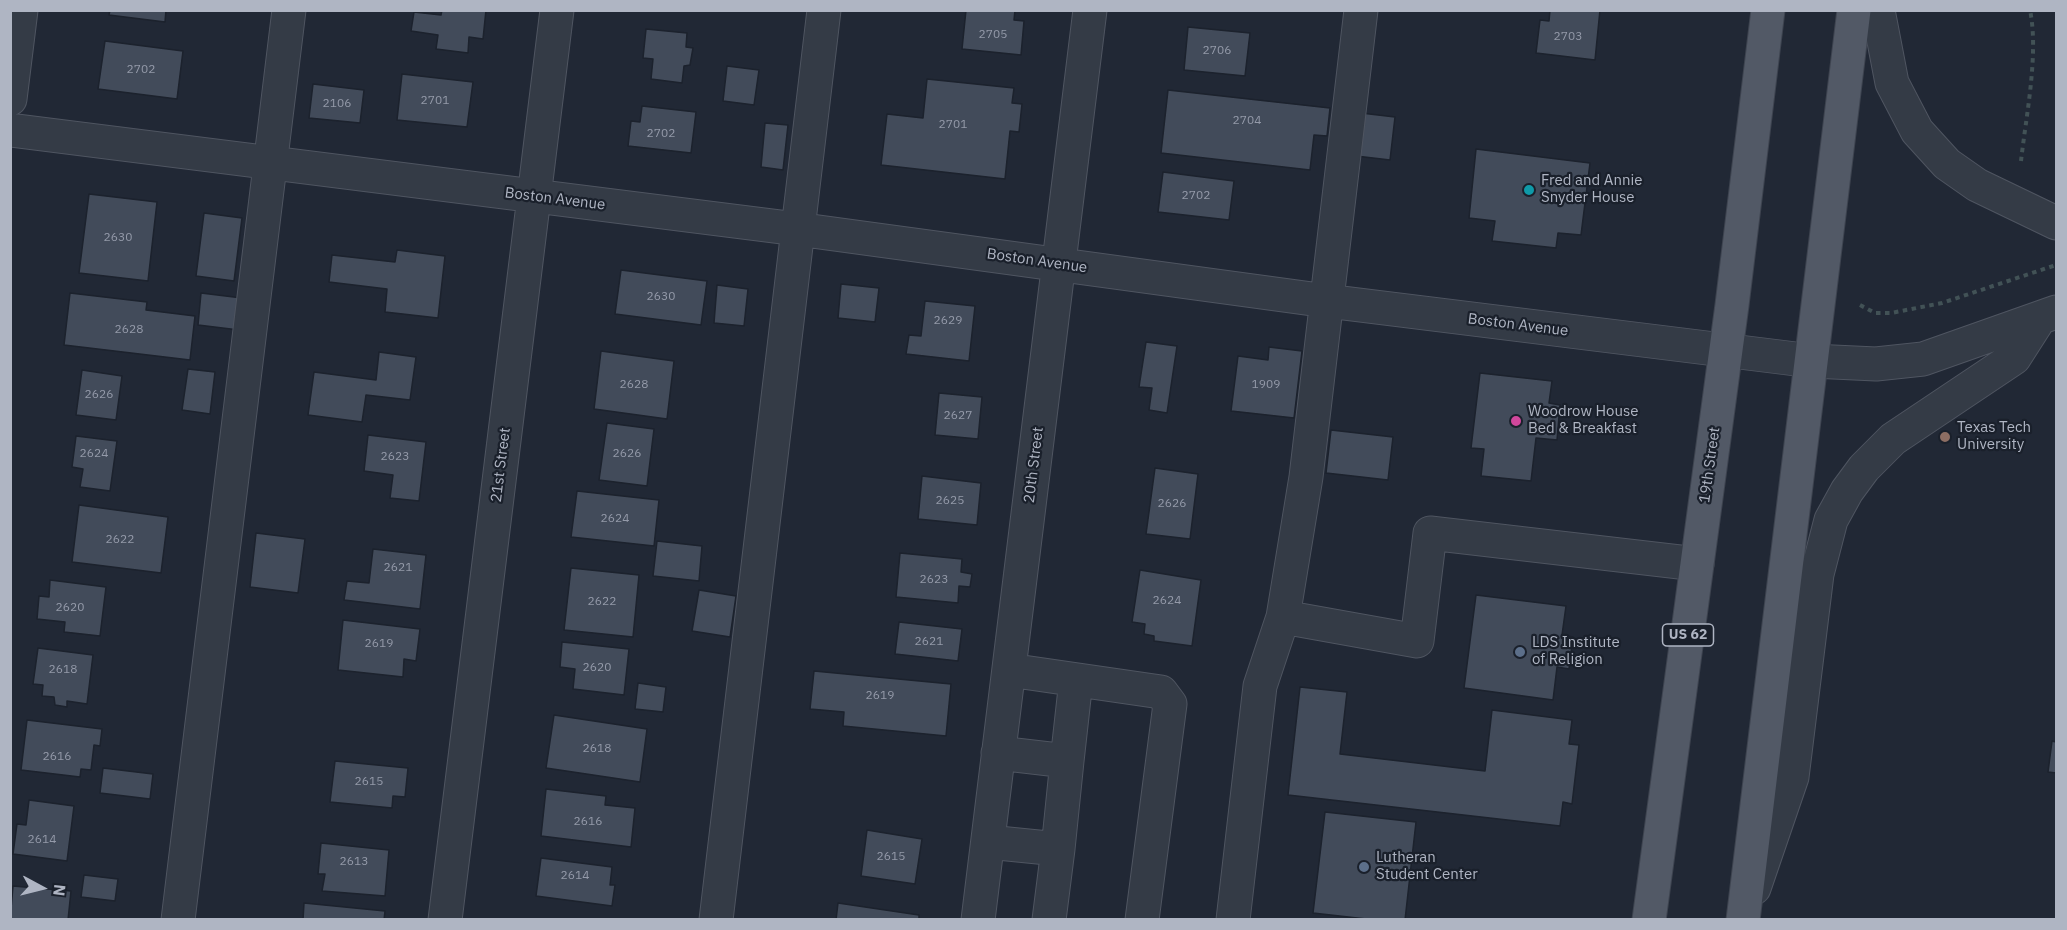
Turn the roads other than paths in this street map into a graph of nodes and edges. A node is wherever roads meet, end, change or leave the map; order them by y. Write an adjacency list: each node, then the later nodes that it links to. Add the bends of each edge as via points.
1 (21, 10): 10 (street)
2 (289, 10): 12 (street)
3 (557, 10): 13 (street, 21st Street)
4 (824, 10): 15 (street)
5 (1090, 10): 16 (street, 20th Street)
6 (1361, 10): 17 (street)
7 (1768, 10): 19 (main road, 19th Street / US 62)
8 (1854, 10): 20 (main road)
9 (1878, 10): 14 (street, via 1892,83 1917,131 1947,164 1977,185)
10 (10, 99)
11 (10, 130): 12 (street, Boston Avenue)
12 (271, 163): 13 (street, Boston Avenue); 30 (street)
13 (534, 197): 15 (street, Boston Avenue); 31 (street, 21st Street)
14 (2056, 223)
15 (797, 229): 16 (street, Boston Avenue); 32 (street)
16 (1059, 263): 17 (street, Boston Avenue); 23 (street, 20th Street)
17 (1328, 301): 19 (street, Boston Avenue); 22 (street, via 1306,477)
18 (2048, 316): 20 (street, Boston Avenue, via 1923,359 1876,364); 29 (street, via 2014,358 1893,439 1858,476 1832,520 1817,574 1792,777)
19 (1726, 351): 20 (street, Boston Avenue); 21 (main road, 19th Street / US 62)
20 (1812, 361): 29 (main road)
21 (1697, 564): 22 (street, via 1430,533 1417,641); 37 (main road, 19th Street / US 62)
22 (1283, 617): 36 (street, via 1260,686)
23 (1009, 670): 24 (street); 25 (street, 20th Street)
24 (1076, 680): 26 (street); 35 (street, via 1161,692 1170,704)
25 (998, 753): 26 (street); 27 (street, 20th Street)
26 (1067, 761): 28 (street)
27 (988, 842): 28 (street); 33 (street, 20th Street)
28 (1058, 849): 34 (street)
29 (1744, 919)
30 (178, 920)
31 (446, 920)
32 (716, 920)
33 (978, 920)
34 (1049, 920)
35 (1142, 920)
36 (1233, 920)
37 (1649, 920)

